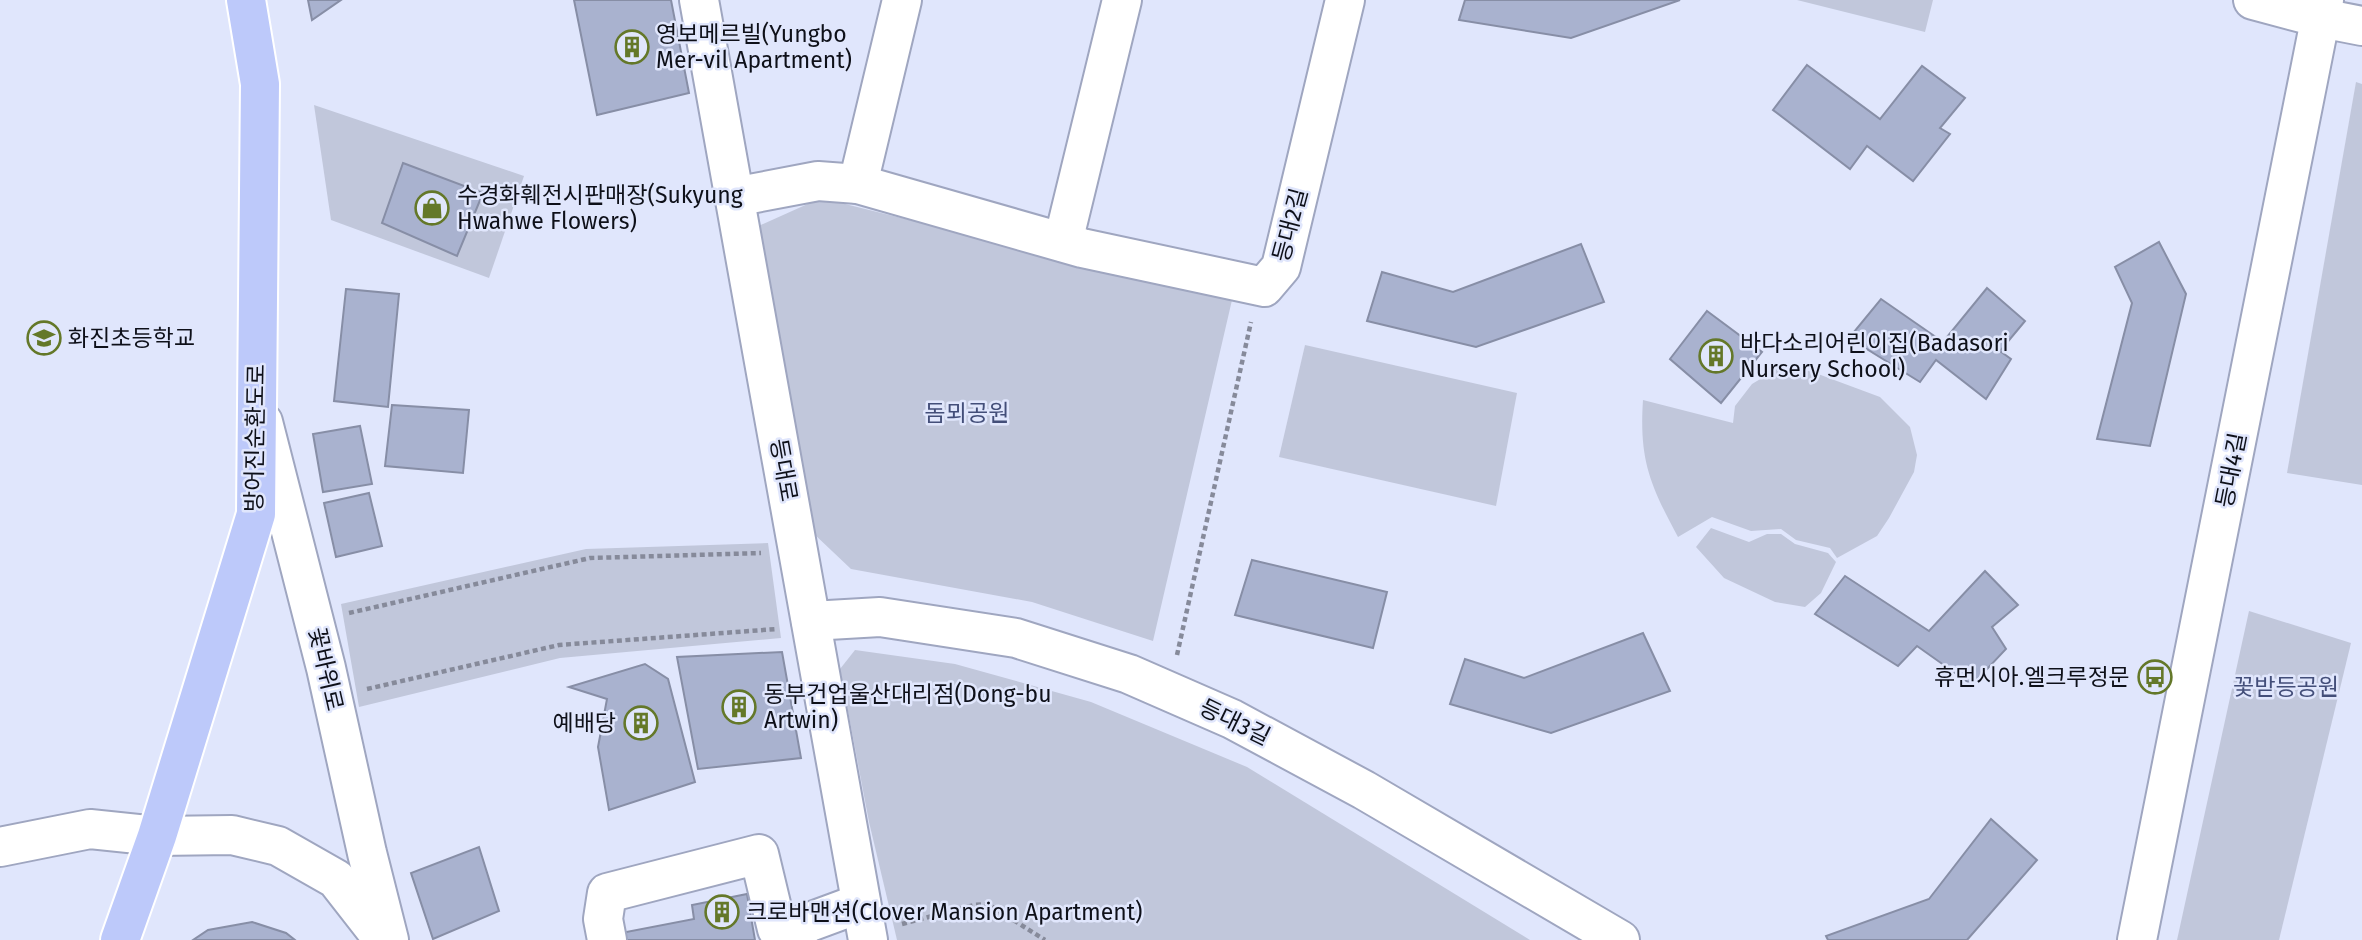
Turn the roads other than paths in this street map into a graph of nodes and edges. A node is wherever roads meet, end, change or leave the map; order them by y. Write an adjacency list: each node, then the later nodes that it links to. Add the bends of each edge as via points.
1 (246, 0): 12 (main road, 방어진순환도로, via 260,84)
2 (699, 0): 10 (street, 등대로)
3 (902, 0): 9 (street)
4 (1122, 0): 11 (street)
5 (1345, 0): 11 (street, 등대2길, via 1281,267 1264,287)
6 (2253, 0): 7 (street)
7 (2323, 9): 8 (street); 23 (street, 등대4길)
8 (2362, 26)
9 (858, 184): 10 (street, 등대2길, via 818,181); 11 (street, 등대2길)
10 (734, 197): 13 (street, 등대로)
11 (1063, 242)
12 (257, 400): 14 (main road, 방어진순환도로, via 256,514); 20 (street, 꽃바위로)
13 (811, 623): 16 (street, 등대로); 22 (street, 등대3길, via 880,617 1016,638 1129,674 1232,719 1364,790)
14 (157, 836): 15 (street, via 90,829); 18 (main road, 방어진순환도로); 19 (street, via 232,835 278,846 337,879)
15 (0, 847)
16 (866, 925): 17 (street)
17 (797, 933): 21 (street, via 777,929 759,854 607,893 603,919)
18 (120, 940)
19 (384, 940)
20 (389, 940)
21 (607, 940)
22 (1620, 940)
23 (2137, 940)

